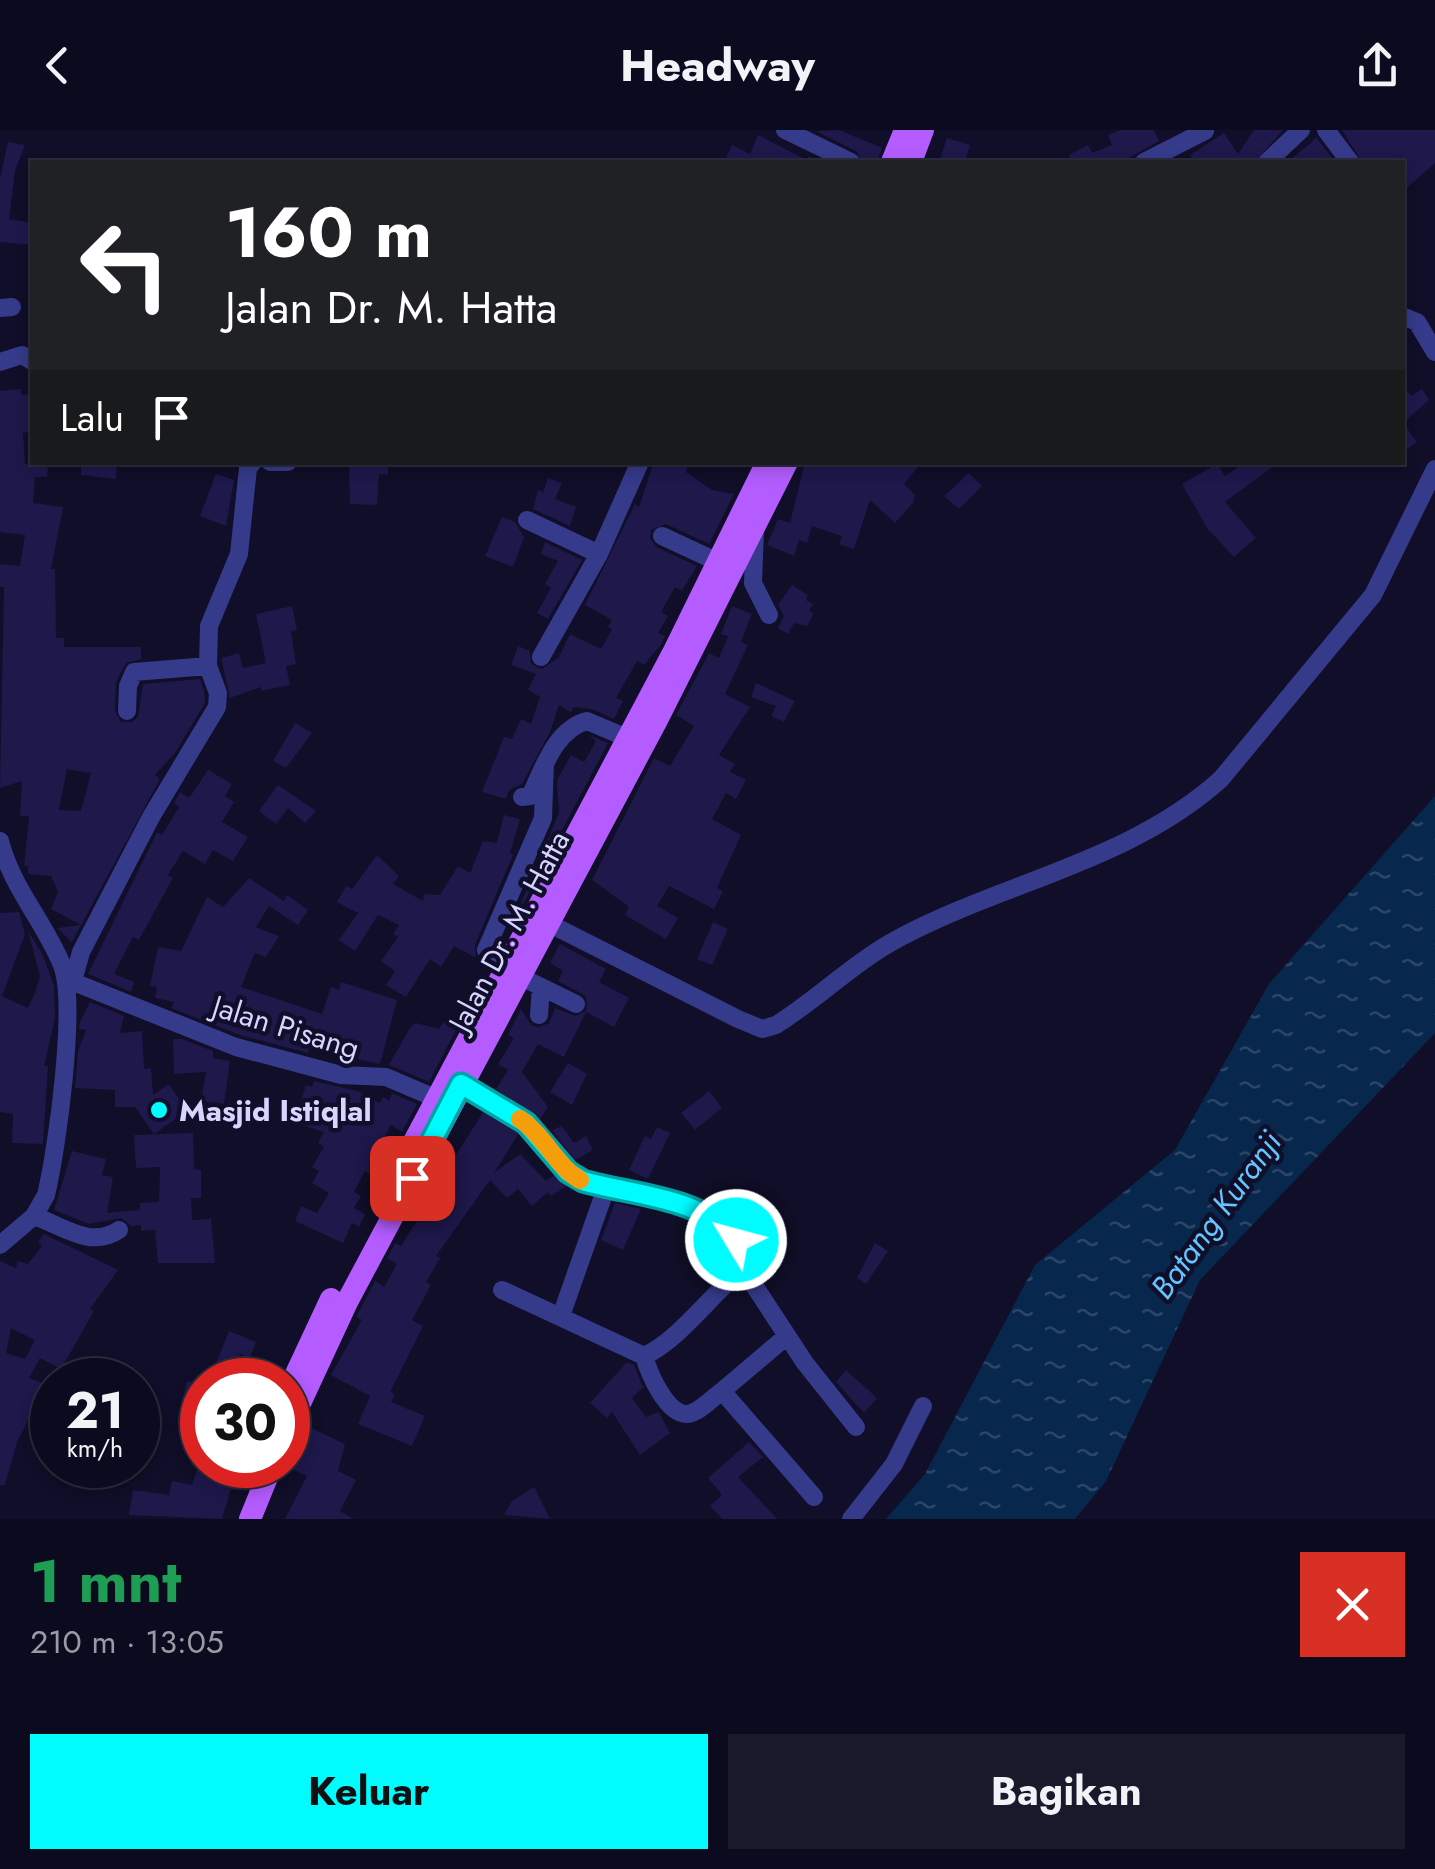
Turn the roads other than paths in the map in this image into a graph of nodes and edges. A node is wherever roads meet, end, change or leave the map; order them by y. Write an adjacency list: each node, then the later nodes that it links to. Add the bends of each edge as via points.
1 (786, 130): 7 (street)
2 (905, 130): 8 (main road)
3 (923, 130): 9 (main road)
4 (1301, 130): 11 (street)
5 (1326, 130): 12 (street)
6 (1205, 131): 10 (street)
7 (847, 160)
8 (893, 160)
9 (912, 160)
10 (1148, 160)
11 (1269, 160)
12 (1348, 160)
13 (1405, 317): 14 (street, via 1418,322)
14 (1435, 352)
15 (29, 355): 16 (street)
16 (0, 362)
17 (250, 465): 29 (street, via 239,554 209,626)
18 (639, 465): 25 (street)
19 (766, 465): 26 (main road, Jalan Dr. M. Hatta)
20 (785, 465): 23 (main road, Jalan Dr. M. Hatta)
21 (1435, 468): 35 (street, via 1372,595 1222,779 1194,804 1126,844 901,936 793,1014 762,1028)
22 (527, 520): 25 (street)
23 (755, 526): 27 (street, via 753,583); 35 (main road, Jalan Dr. M. Hatta)
24 (662, 536): 26 (street)
25 (599, 554): 28 (street)
26 (718, 562): 31 (main road, Jalan Dr. M. Hatta)
27 (769, 615)
28 (541, 657)
29 (208, 666): 30 (street, via 134,672); 37 (street, via 217,707 150,817)
30 (126, 711)
31 (626, 737): 32 (street, via 580,722); 36 (main road, Jalan Dr. M. Hatta)
32 (545, 763): 33 (street, via 531,796); 36 (street, via 543,818 486,950)
33 (522, 796)
34 (0, 841): 37 (street, via 15,883)
35 (548, 923): 36 (main road, Jalan Dr. M. Hatta)
36 (512, 972): 38 (street); 41 (main road, Jalan Dr. M. Hatta); 42 (main road, Jalan Dr. M. Hatta)
37 (69, 980): 42 (street, Jalan Pisang, via 236,1047 341,1076 386,1077); 44 (street, via 52,1172)
38 (541, 987): 39 (street); 40 (street)
39 (576, 1004)
40 (539, 1015)
41 (461, 1084): 43 (street, via 526,1123 568,1172); 53 (main road, Jalan Dr. M. Hatta)
42 (435, 1098): 52 (main road, Jalan Dr. M. Hatta)
43 (606, 1188): 47 (street, via 719,1221 736,1240); 49 (street)
44 (34, 1216): 45 (street, via 89,1238 106,1239); 46 (street)
45 (119, 1230)
46 (0, 1245)
47 (740, 1264): 50 (street); 51 (street, via 688,1322)
48 (502, 1290): 49 (street)
49 (561, 1316): 51 (street)
50 (786, 1336): 54 (street); 56 (street)
51 (644, 1356): 54 (street, via 674,1410 688,1414)
52 (309, 1358)
53 (310, 1359)
54 (722, 1391): 59 (street)
55 (924, 1406): 62 (street, via 894,1464)
56 (856, 1427)
57 (248, 1488): 60 (main road)
58 (263, 1488): 61 (main road)
59 (814, 1497)
60 (236, 1519)
61 (250, 1519)
62 (851, 1519)

